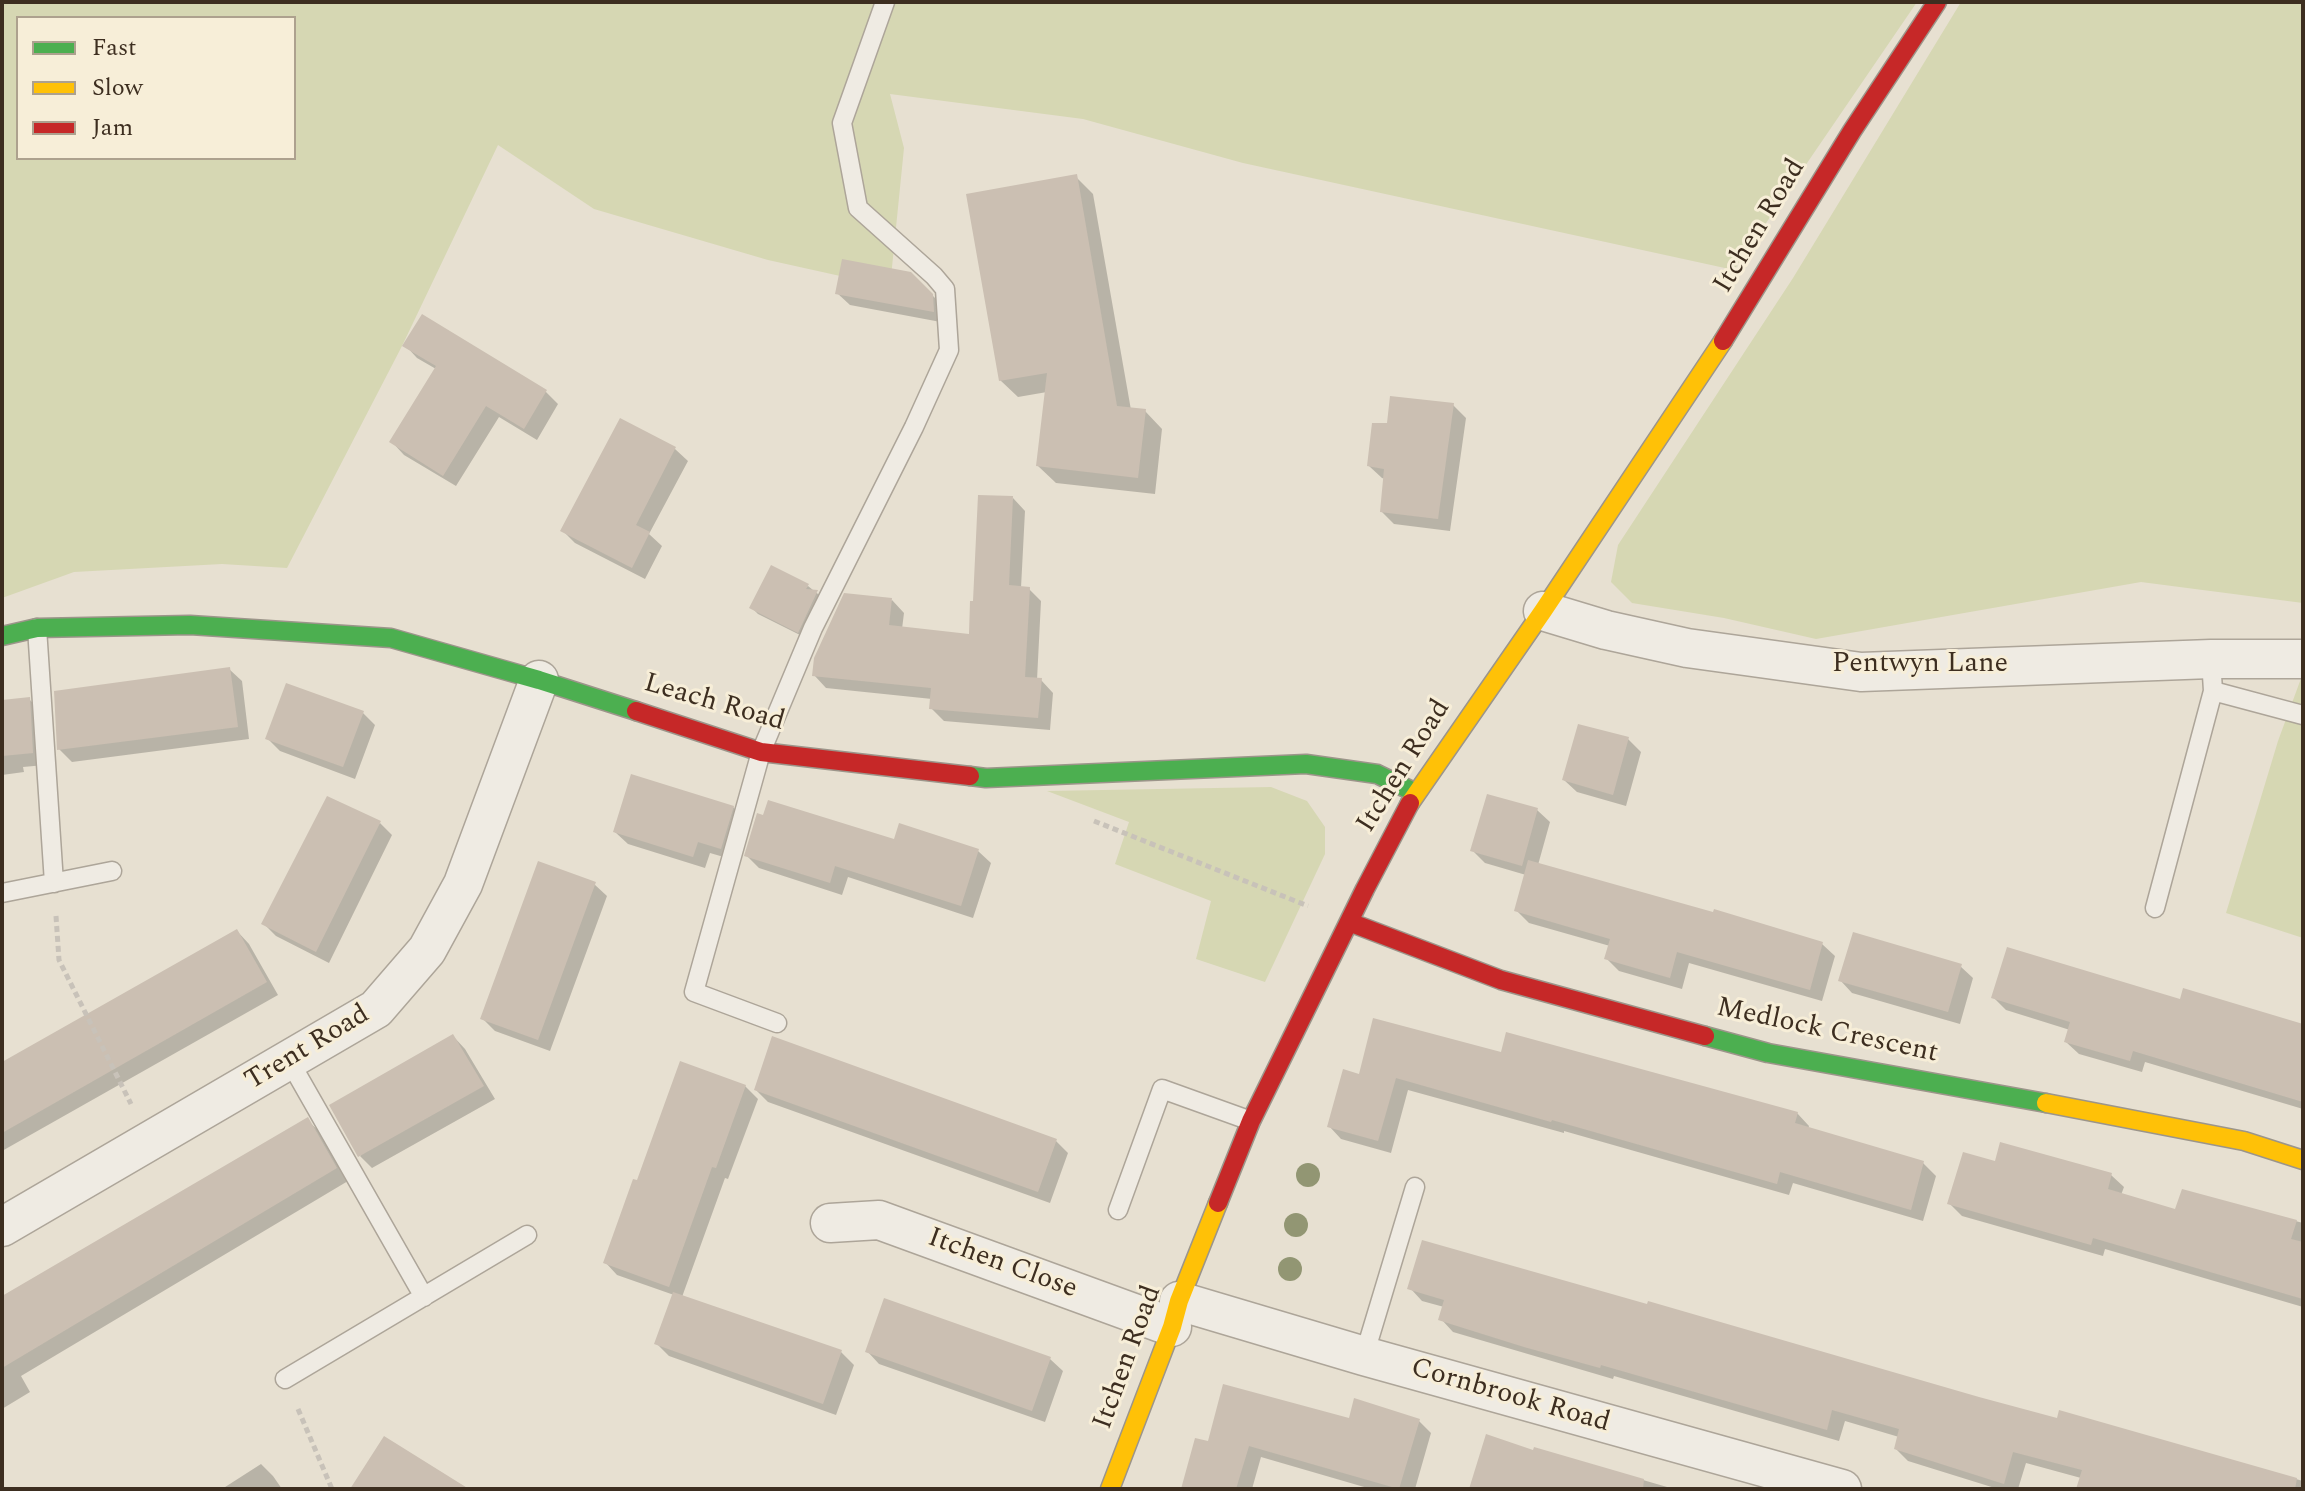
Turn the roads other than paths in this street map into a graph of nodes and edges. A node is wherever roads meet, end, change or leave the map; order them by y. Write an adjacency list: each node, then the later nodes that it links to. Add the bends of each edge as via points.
1 (885, 2): 10 (lane, via 842,123 844,137 858,208 945,289 949,350 813,628)
2 (1937, 2): 3 (street, Itchen Road, via 1742,312)
3 (1543, 611): 7 (street, Pentwyn Lane, via 1687,648 1861,672); 11 (street, Itchen Road)
4 (37, 628): 5 (street, Leach Road); 8 (street, Leach Road, via 190,625 391,638); 13 (lane)
5 (2, 636)
6 (2303, 659): 7 (street, Pentwyn Lane)
7 (2212, 675): 9 (lane); 15 (lane)
8 (539, 680): 10 (street, Leach Road); 18 (street, Trent Road, via 463,884 427,950 376,1009)
9 (2303, 715)
10 (761, 752): 11 (street, Leach Road, via 986,778 1306,764 1377,774); 17 (lane, via 694,992)
11 (1416, 793): 16 (street, Itchen Road)
12 (112, 871): 13 (lane)
13 (54, 883): 14 (lane)
14 (2, 893)
15 (2155, 908)
16 (1349, 922): 19 (street, Itchen Road); 20 (street, Medlock Crescent, via 1501,980 1768,1053 2244,1141)
17 (777, 1023)
18 (290, 1062): 24 (street, Trent Road); 26 (lane)
19 (1251, 1121): 22 (lane, via 1162,1089); 27 (street, Itchen Road)
20 (2303, 1160)
21 (1415, 1187): 28 (lane)
22 (1118, 1210)
23 (830, 1223): 27 (street, Itchen Close, via 879,1220)
24 (2, 1227)
25 (527, 1235): 26 (lane)
26 (424, 1297): 29 (lane)
27 (1176, 1314): 28 (street, Cornbrook Road); 30 (street, Itchen Road)
28 (1364, 1356): 31 (street, Cornbrook Road)
29 (285, 1379)
30 (1110, 1489)
31 (1842, 1489)

